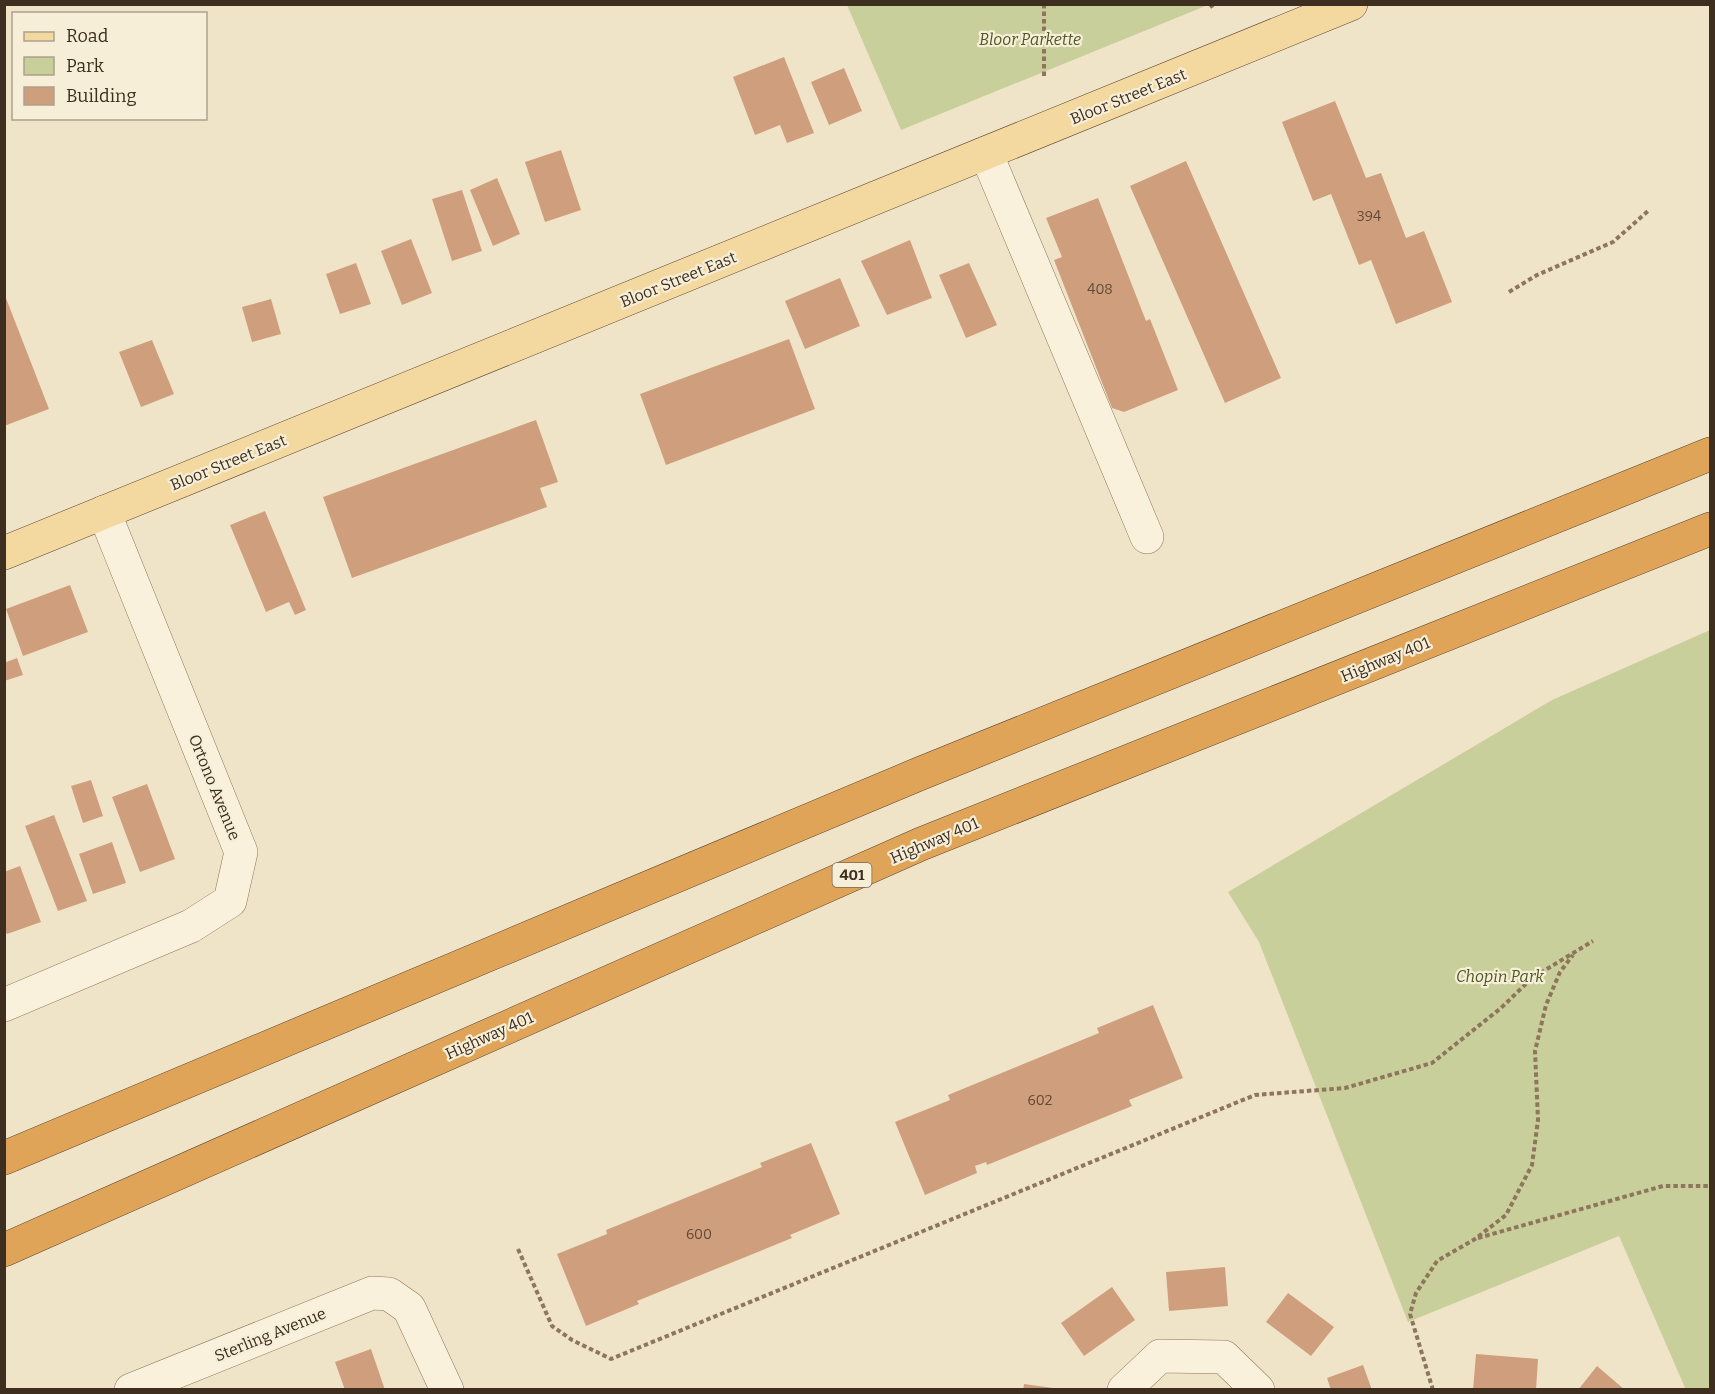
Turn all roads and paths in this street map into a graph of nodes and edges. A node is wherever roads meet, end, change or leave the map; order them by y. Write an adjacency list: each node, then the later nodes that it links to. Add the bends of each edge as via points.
1 (1044, 4): 3 (path)
2 (1351, 4): 4 (main road, Bloor Street East)
3 (1044, 76)
4 (986, 153): 8 (main road, Bloor Street East); 10 (street)
5 (1648, 211): 6 (path, via 1613,242 1537,275)
6 (1509, 292)
7 (1710, 454): 15 (highway, via 908,779)
8 (104, 512): 11 (main road, Bloor Street East); 14 (street, Ortono Avenue, via 241,852 230,901 190,927)
9 (1710, 529): 19 (highway, Highway 401 / 401, via 921,844)
10 (1147, 537)
11 (4, 553)
12 (1593, 941): 13 (path)
13 (1576, 951): 17 (path, via 1560,972 1546,1005 1535,1051 1538,1120 1532,1165 1506,1215); 18 (path, via 1532,978 1432,1063 1345,1088 1255,1095 610,1359 552,1326)
14 (4, 1005)
15 (4, 1158)
16 (1710, 1186): 17 (path, via 1663,1186)
17 (1475, 1239): 24 (path, via 1437,1261 1416,1293 1410,1314)
18 (518, 1249)
19 (4, 1250)
20 (130, 1389): 21 (street, Sterling Avenue, via 372,1293 389,1294 409,1308)
21 (447, 1389)
22 (1124, 1389): 23 (street, via 1160,1356 1171,1356 1224,1357)
23 (1258, 1389)
24 (1432, 1389)

